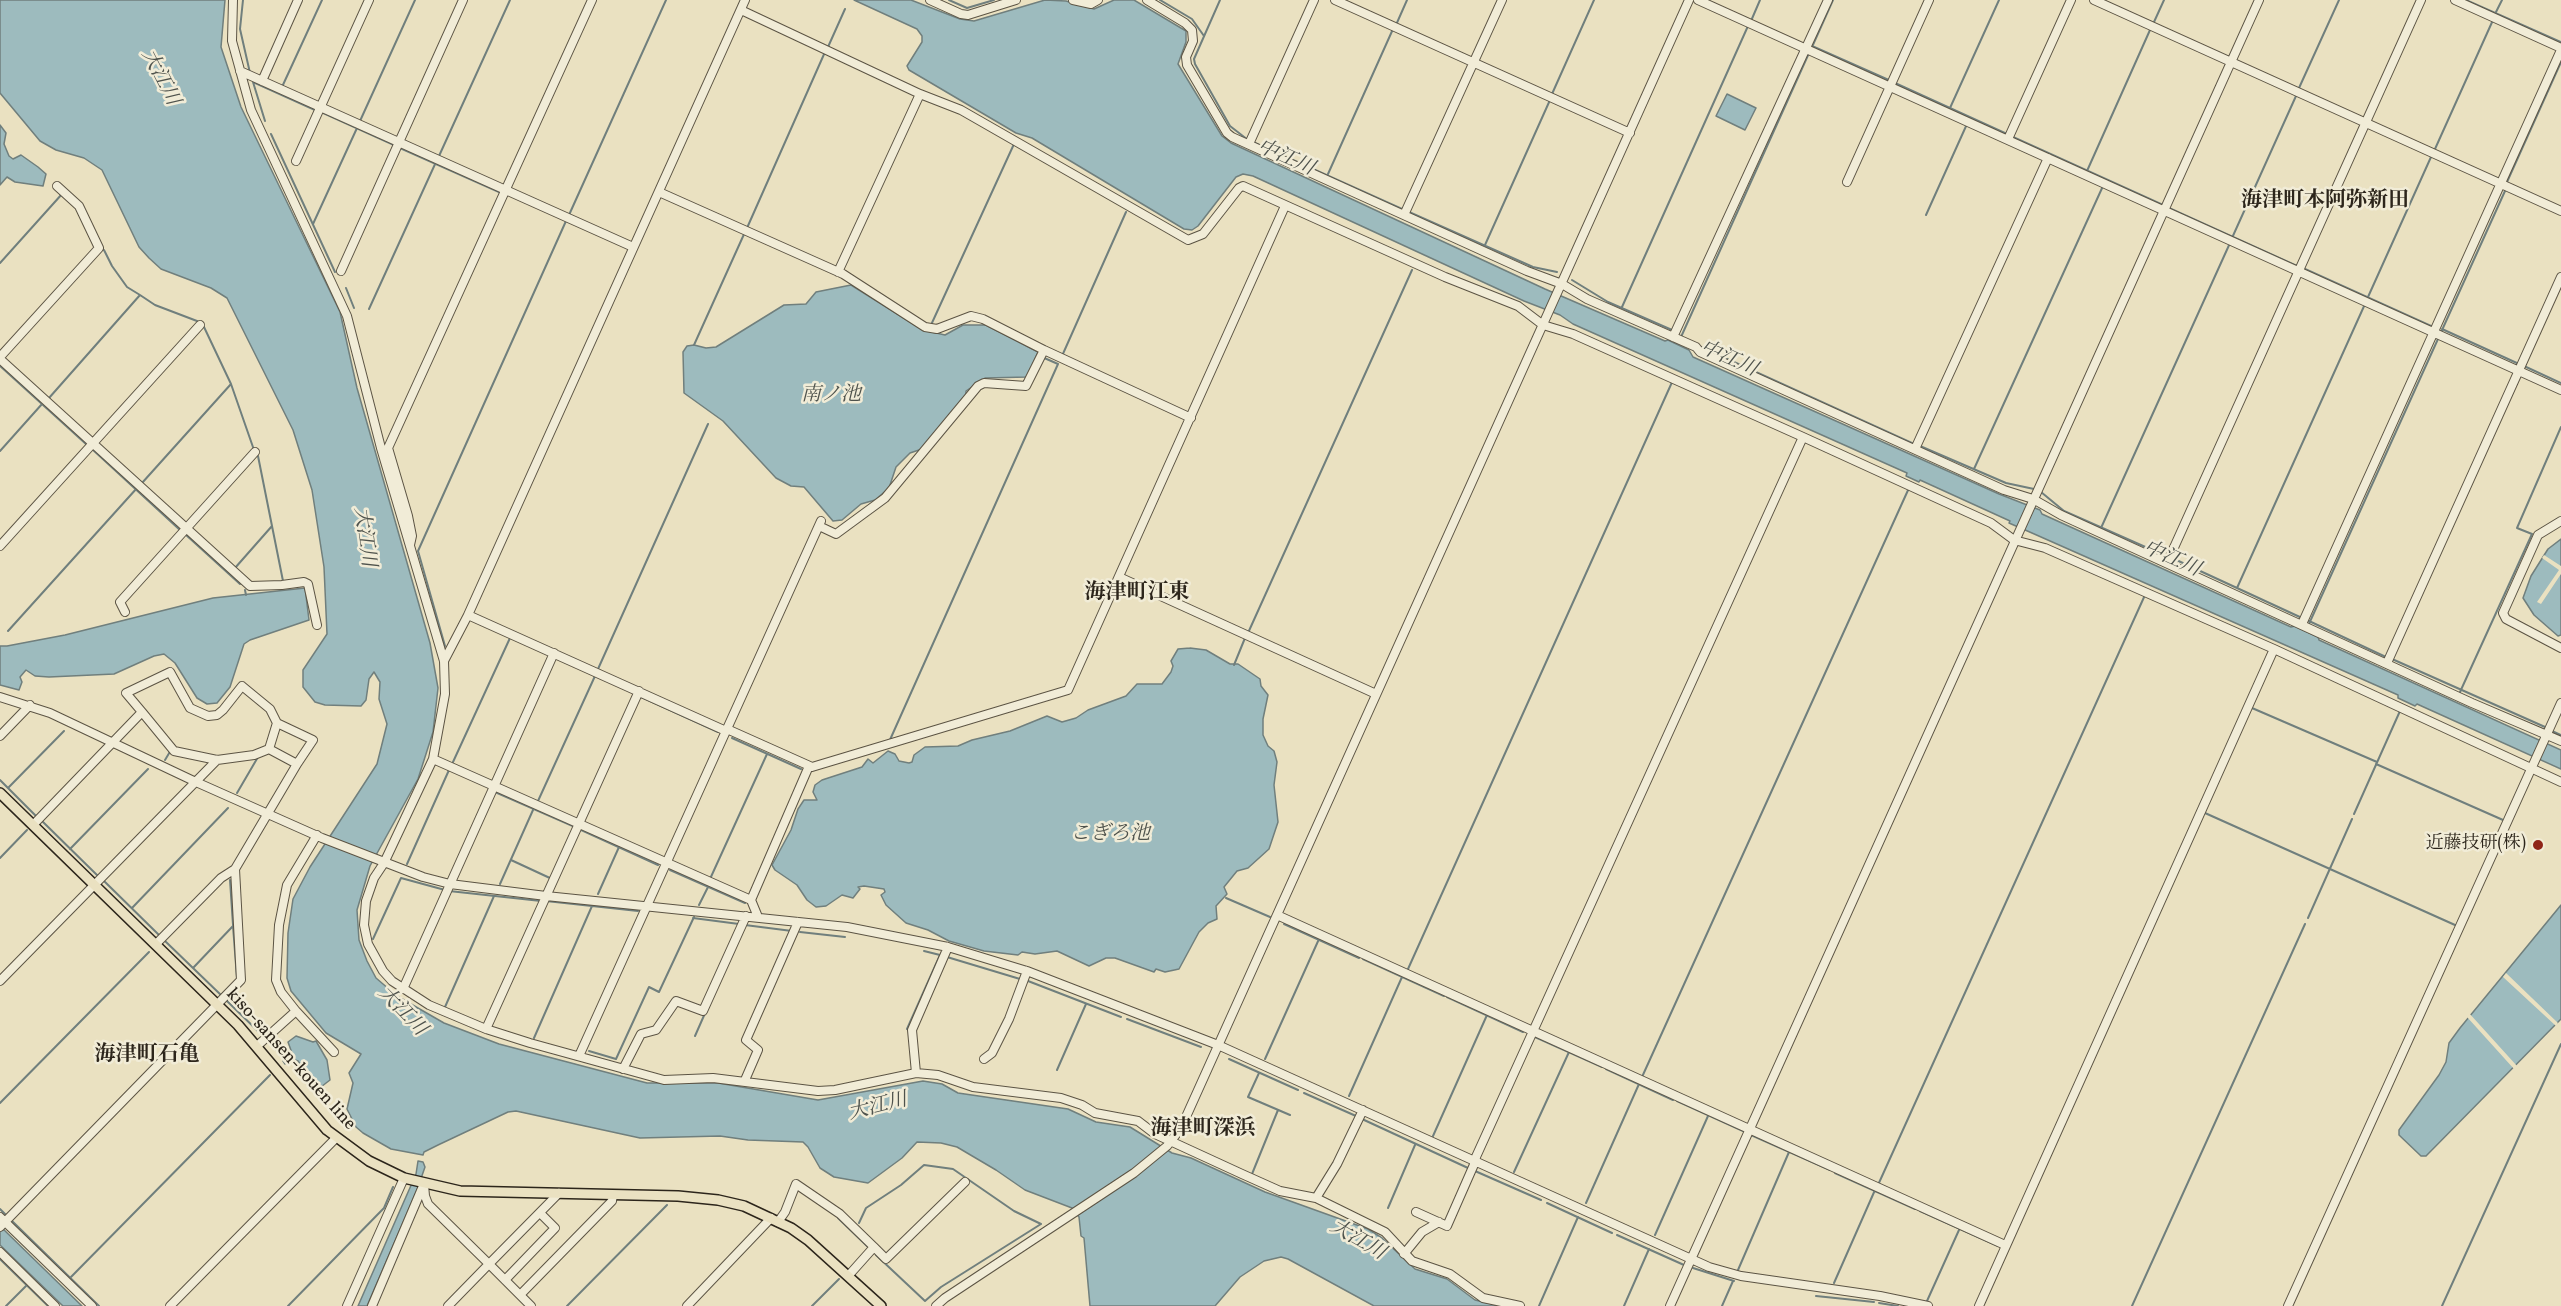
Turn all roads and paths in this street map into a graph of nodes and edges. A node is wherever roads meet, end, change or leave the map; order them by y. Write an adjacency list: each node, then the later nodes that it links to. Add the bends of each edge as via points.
1 (233, 0): 29 (street, via 231,31)
2 (298, 0): 30 (street)
3 (369, 0): 33 (street)
4 (463, 0): 37 (street)
5 (592, 0): 44 (street)
6 (745, 0): 24 (street)
7 (932, 0): 8 (street, via 968,15)
8 (1016, 0)
9 (1098, 0): 23 (street, via 1091,4)
10 (1149, 0): 38 (street, via 1192,30 1187,65 1227,133)
11 (1314, 0): 38 (street)
12 (1335, 0): 27 (street)
13 (1502, 0): 27 (street)
14 (1689, 0): 35 (street)
15 (1698, 0): 25 (street)
16 (1828, 0): 25 (street)
17 (1929, 0): 31 (street)
18 (2071, 0): 36 (street)
19 (2094, 0): 28 (street)
20 (2259, 0): 28 (street)
21 (2421, 0): 34 (street)
22 (2455, 0): 26 (street)
23 (1077, 2)
24 (741, 10): 32 (street); 45 (street)
25 (1806, 49): 31 (street); 59 (street)
26 (2561, 49): 42 (street)
27 (1473, 62): 35 (street); 49 (street)
28 (2231, 62): 34 (street); 47 (street)
29 (240, 71): 30 (street); 74 (street, via 251,110 347,316)
30 (262, 81): 33 (street)
31 (1890, 87): 36 (street); 41 (street)
32 (920, 94): 46 (street, via 961,110 1188,240 1203,234 1243,186); 53 (street)
33 (320, 107): 37 (street); 40 (street)
34 (2366, 124): 42 (street); 52 (street)
35 (1630, 133): 55 (street)
36 (2008, 139): 39 (street)
37 (399, 142): 44 (street); 51 (street)
38 (1249, 144): 49 (street)
39 (2048, 158): 47 (street); 67 (street)
40 (296, 161)
41 (1847, 182)
42 (2501, 184): 48 (street); 58 (street)
43 (57, 186): 61 (street, via 79,206 99,248)
44 (505, 190): 50 (street); 74 (street, via 388,448 408,516 412,536)
45 (659, 192): 50 (street); 53 (street)
46 (1285, 206): 56 (street, via 1518,306); 64 (street)
47 (2164, 210): 52 (street); 69 (street)
48 (2561, 211)
49 (1404, 214): 55 (street)
50 (633, 247): 78 (street)
51 (341, 271)
52 (2300, 271): 58 (street); 75 (street)
53 (838, 272): 60 (street, via 925,327 937,329 971,316)
54 (2561, 277): 62 (street)
55 (1561, 286): 56 (street); 59 (street)
56 (1545, 322): 65 (street); 87 (street)
57 (200, 325): 66 (street)
58 (2438, 333): 62 (street); 80 (street)
59 (1674, 338): 67 (street)
60 (1042, 353): 64 (street); 93 (street, via 1026,386 978,386 885,498 836,534 820,524)
61 (0, 358): 66 (street)
62 (2518, 370): 63 (street); 85 (street)
63 (2561, 390)
64 (1191, 418): 76 (street)
65 (1803, 437): 72 (street, via 1991,523); 132 (street)
66 (93, 443): 71 (street); 73 (street)
67 (1915, 449): 69 (street)
68 (255, 452): 71 (street)
69 (2032, 502): 72 (street); 75 (street)
70 (2561, 521): 81 (street, via 2538,536 2503,613 2506,619)
71 (186, 528): 77 (street, via 120,602); 79 (street, via 250,586 308,584)
72 (2014, 540): 82 (street, via 2045,548); 142 (street)
73 (0, 546)
74 (409, 547): 84 (street)
75 (2167, 563): 80 (street)
76 (1119, 577): 87 (street); 102 (street, via 1068,690)
77 (125, 612)
78 (468, 615): 83 (street); 84 (street)
79 (317, 625)
80 (2306, 625): 85 (street)
81 (2561, 648)
82 (2274, 649): 103 (street); 158 (street)
83 (554, 653): 86 (street); 106 (street)
84 (444, 661): 99 (street, via 445,694)
85 (2387, 663): 94 (street)
86 (639, 691): 93 (street); 109 (street)
87 (1376, 694): 120 (street)
88 (0, 697): 90 (street)
89 (2561, 703): 94 (street)
90 (30, 705): 95 (street); 97 (street)
91 (142, 712): 92 (street, via 126,693 171,672 194,711 218,715 242,686 270,709); 97 (street); 100 (street, via 174,751)
92 (277, 723): 98 (street); 101 (street, via 313,740)
93 (726, 730): 102 (street); 113 (street)
94 (2546, 735): 96 (street); 103 (street)
95 (0, 736)
96 (2561, 741)
97 (113, 743): 104 (street); 110 (street)
98 (269, 749): 100 (street); 101 (street)
99 (433, 759): 106 (street); 112 (street)
100 (217, 760): 104 (street)
101 (297, 764): 108 (street)
102 (808, 766): 118 (street)
103 (2532, 766): 105 (street); 182 (street)
104 (196, 782): 108 (street); 116 (street)
105 (2561, 782)
106 (495, 785): 109 (street); 115 (street)
107 (0, 793): 110 (main road, kiso-sansen-kouen line)
108 (268, 814): 111 (street); 114 (street)
109 (579, 823): 113 (street); 117 (street)
110 (33, 825): 116 (main road, kiso-sansen-kouen line)
111 (319, 837): 112 (street); 130 (street, via 287,885 279,925 276,980)
112 (382, 863): 115 (street); 128 (street, via 366,902 364,925 374,958)
113 (667, 863): 118 (street); 119 (street)
114 (235, 869): 124 (street, via 221,878); 129 (street, via 241,980)
115 (450, 884): 117 (street); 128 (street)
116 (94, 885): 124 (main road, kiso-sansen-kouen line); 127 (street)
117 (546, 896): 119 (street); 131 (street)
118 (751, 900): 122 (street)
119 (647, 905): 121 (street); 136 (street)
120 (1277, 915): 132 (street); 133 (street)
121 (746, 916): 122 (street); 138 (street, via 703,1011 676,1001 656,1030 641,1034)
122 (758, 917): 123 (street)
123 (798, 922): 125 (street); 140 (street, via 746,1040 758,1050)
124 (156, 945): 129 (main road, kiso-sansen-kouen line)
125 (948, 947): 126 (street); 139 (street, via 912,1030)
126 (1027, 971): 133 (street); 137 (street, via 1009,1019 992,1053)
127 (0, 981)
128 (403, 989): 131 (street)
129 (217, 1004): 134 (main road, kiso-sansen-kouen line); 156 (street)
130 (296, 1011): 134 (street); 135 (street)
131 (486, 1029): 136 (street)
132 (1531, 1031): 142 (street); 145 (street)
133 (1218, 1045): 141 (street); 144 (street, via 1188,1116)
134 (257, 1046): 143 (main road, kiso-sansen-kouen line)
135 (334, 1052)
136 (579, 1056): 138 (street)
137 (984, 1059)
138 (623, 1069): 140 (street, via 664,1080)
139 (916, 1074): 140 (street, via 818,1091); 144 (street, via 973,1087 1061,1098 1095,1113 1138,1121)
140 (745, 1080)
141 (1363, 1110): 145 (street); 152 (street)
142 (1749, 1130): 158 (street); 162 (street)
143 (336, 1138): 146 (main road, kiso-sansen-kouen line, via 369,1161); 169 (street)
144 (1169, 1144): 152 (street, via 1280,1191); 177 (street, via 1134,1173)
145 (1476, 1160): 157 (street, via 1447,1226); 162 (street)
146 (407, 1179): 148 (main road, kiso-sansen-kouen line); 149 (street)
147 (965, 1182): 159 (street, via 886,1259)
148 (423, 1184): 150 (main road, kiso-sansen-kouen line, via 460,1191); 163 (street, via 428,1204); 172 (street)
149 (399, 1189): 170 (street); 171 (street, via 400,1196)
150 (559, 1193): 151 (main road, kiso-sansen-kouen line); 154 (street)
151 (613, 1195): 155 (main road, kiso-sansen-kouen line, via 718,1200); 166 (street, via 612,1201)
152 (1316, 1198): 161 (street, via 1385,1232)
153 (1416, 1212): 157 (street)
154 (540, 1213): 163 (street); 165 (street, via 555,1228)
155 (775, 1220): 159 (street, via 785,1212 796,1184 840,1214); 164 (main road, kiso-sansen-kouen line, via 808,1240); 175 (street)
156 (2, 1222): 168 (street)
157 (1439, 1222): 161 (street, via 1422,1232)
158 (2005, 1245): 181 (street)
159 (874, 1247): 164 (street)
160 (0, 1252): 167 (street)
161 (1404, 1254): 178 (street, via 1425,1267 1450,1274 1482,1298)
162 (1690, 1259): 179 (street); 180 (street, via 1742,1276)
163 (489, 1264): 165 (street); 173 (street)
164 (849, 1275): 176 (main road, kiso-sansen-kouen line)
165 (504, 1280): 166 (street)
166 (520, 1295): 174 (street)
167 (55, 1306)
168 (92, 1306)
169 (170, 1306)
170 (347, 1306)
171 (352, 1306)
172 (372, 1306)
173 (448, 1306)
174 (531, 1306)
175 (687, 1306)
176 (881, 1306)
177 (936, 1306)
178 (1520, 1306)
179 (1670, 1306)
180 (1928, 1306)
181 (1979, 1306)
182 (2288, 1306)

